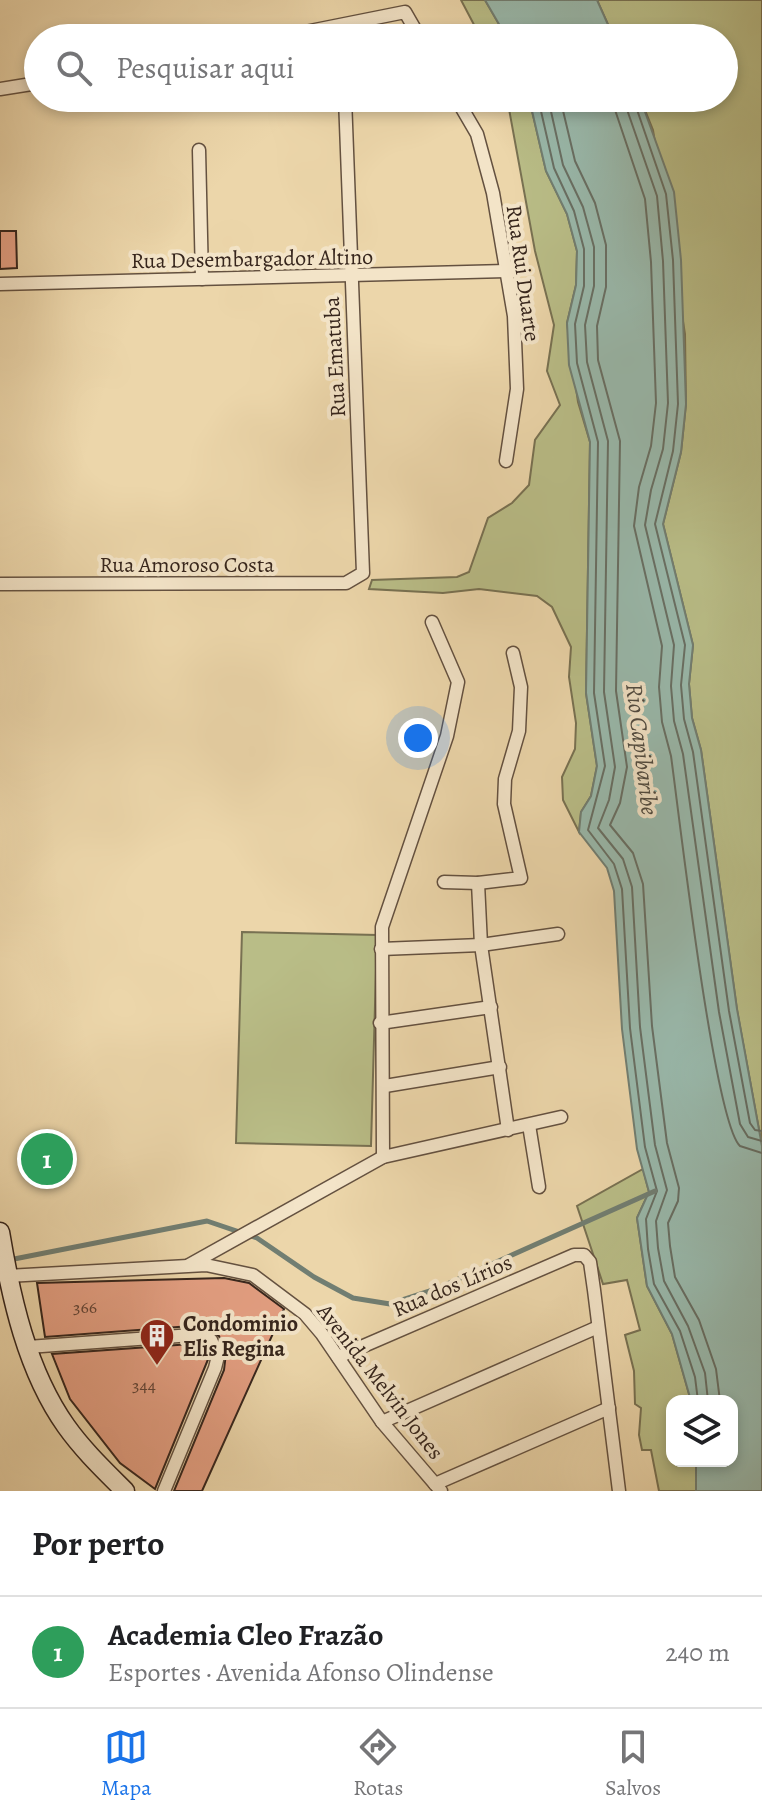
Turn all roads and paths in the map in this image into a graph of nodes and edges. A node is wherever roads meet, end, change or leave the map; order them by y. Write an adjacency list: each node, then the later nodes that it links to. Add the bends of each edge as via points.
1 (364, 24): 2 (street, via 405,12)
2 (412, 24)
3 (24, 85): 4 (street)
4 (0, 89)
5 (345, 112): 9 (street, Rua Ematuba)
6 (464, 112): 8 (street, Rua Rui Duarte, via 477,134 493,193)
7 (199, 150): 10 (street)
8 (506, 271): 9 (street, Rua Desembargador Altino); 12 (street, Rua Rui Duarte, via 517,389)
9 (350, 275): 10 (street, Rua Desembargador Altino); 13 (street, Rua Ematuba)
10 (202, 279): 11 (street, Rua Desembargador Altino)
11 (0, 284)
12 (506, 461)
13 (366, 566): 14 (street, Rua Amoroso Costa, via 346,583)
14 (0, 584)
15 (432, 622): 21 (street, via 458,682 447,736 388,905)
16 (513, 653): 18 (street, via 521,687 519,731 505,779 504,804 521,878)
17 (444, 882): 18 (street)
18 (478, 883): 20 (street)
19 (558, 934): 20 (street)
20 (481, 945): 21 (street); 22 (street)
21 (381, 949): 23 (street)
22 (491, 1007): 23 (street); 24 (street)
23 (380, 1023): 25 (street)
24 (500, 1067): 25 (street); 28 (street)
25 (385, 1086): 29 (street)
26 (561, 1117): 27 (street)
27 (529, 1125): 28 (street); 30 (street)
28 (508, 1130): 29 (street)
29 (383, 1157): 32 (street)
30 (539, 1187)
31 (2, 1241): 33 (main road)
32 (189, 1265): 33 (street, Avenida Melvin Jones); 36 (street, Avenida Melvin Jones, via 253,1275 305,1314)
33 (7, 1274): 35 (main road)
34 (598, 1327): 36 (street, Rua dos Lírios, via 590,1262 584,1255 549,1265); 37 (street); 38 (street)
35 (28, 1347): 41 (main road, via 65,1424); 42 (street, via 192,1335 211,1340 218,1356 215,1368)
36 (338, 1357): 38 (street, Avenida Melvin Jones)
37 (609, 1408): 39 (street); 40 (street)
38 (382, 1422): 39 (street, Avenida Melvin Jones)
39 (438, 1487)
40 (615, 1489)
41 (125, 1491)
42 (164, 1491)

